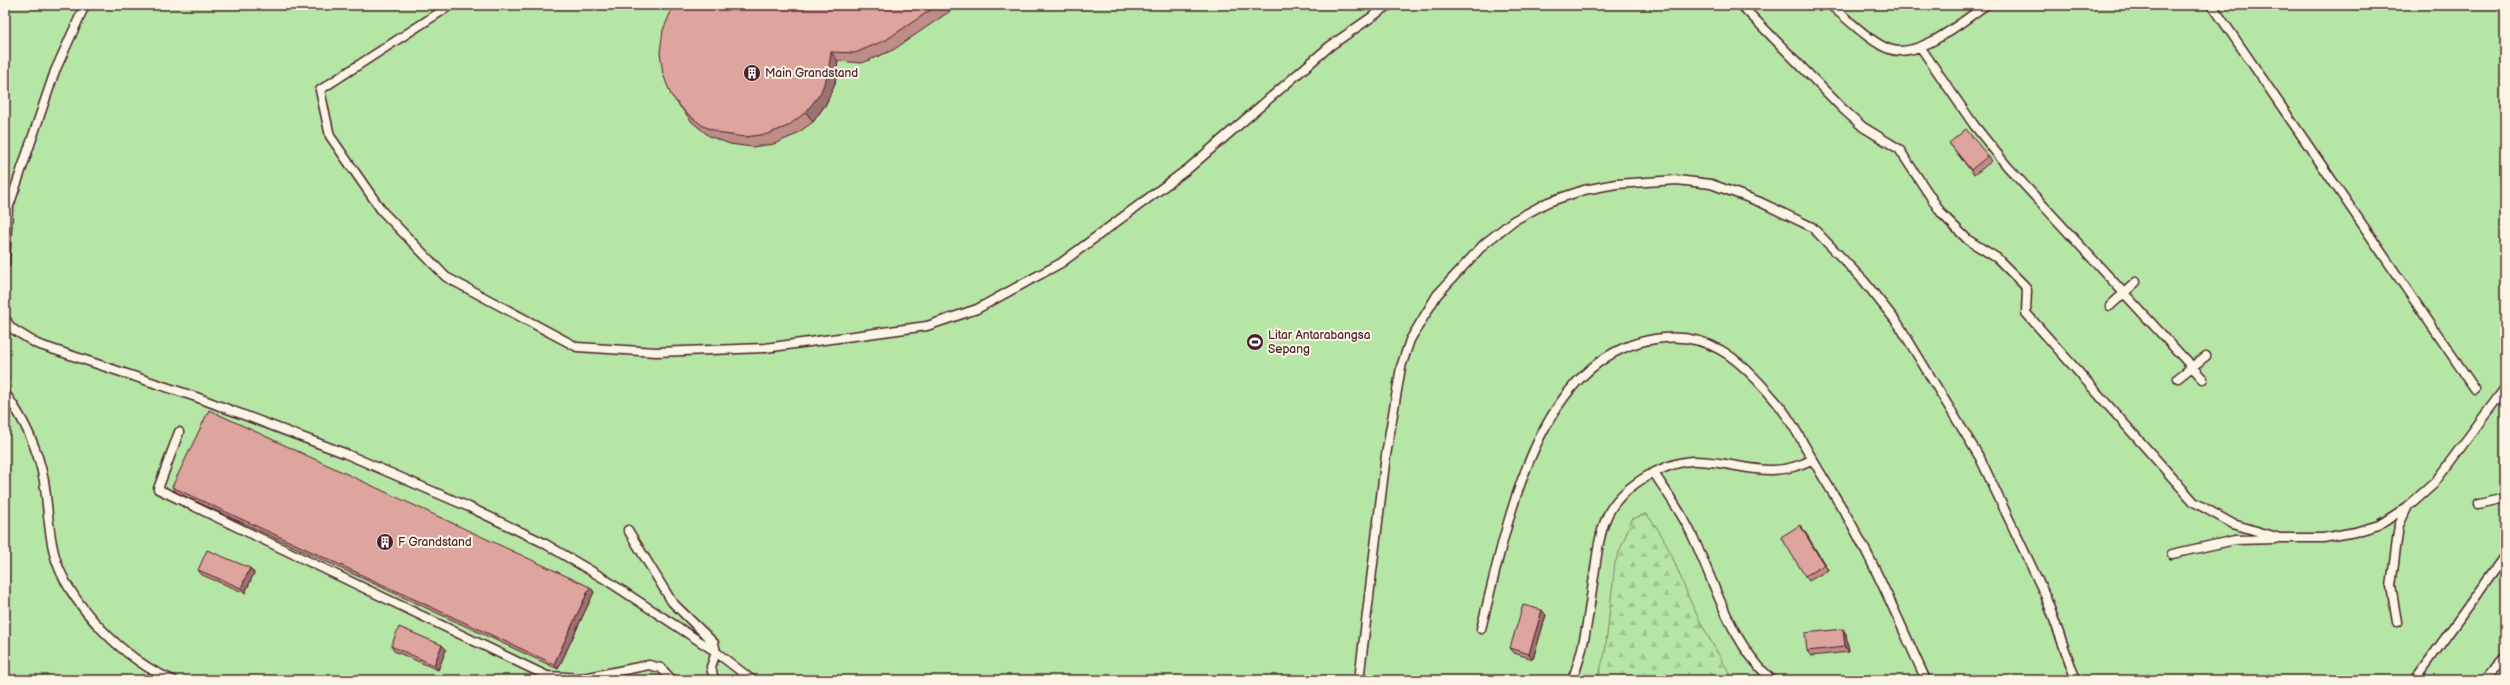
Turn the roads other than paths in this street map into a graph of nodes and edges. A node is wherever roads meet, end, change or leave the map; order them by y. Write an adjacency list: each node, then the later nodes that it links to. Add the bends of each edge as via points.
1 (85, 5): 9 (lane, via 55,71 8,209)
2 (451, 5): 3 (lane, via 320,90 330,136 382,211 446,277 577,347 656,352 773,347 927,326 977,309 1061,263 1189,168 1330,46)
3 (1388, 5)
4 (1741, 5): 28 (lane, via 1844,110 1863,127 1899,149 1942,214 1968,240 1997,258 2024,285 2027,290 2026,313 2194,502 2233,524)
5 (1830, 5): 8 (lane, via 1889,49 1905,51)
6 (1986, 5): 8 (lane)
7 (2212, 5): 18 (lane)
8 (1921, 48): 11 (lane, via 1990,147)
9 (5, 263)
10 (2136, 282): 11 (lane)
11 (2124, 293): 12 (lane); 15 (lane)
12 (2110, 306)
13 (5, 318): 34 (lane, via 11,328 36,344 211,402 344,453 469,507 542,542 603,578)
14 (2206, 356): 15 (lane)
15 (2192, 368): 16 (lane); 17 (lane)
16 (2178, 378)
17 (2203, 380)
18 (2475, 388)
19 (2505, 388): 26 (lane, via 2435,482)
20 (5, 393): 36 (lane, via 30,434 38,457 59,570 90,616 109,638 126,653)
21 (179, 432): 37 (lane, via 158,489 547,676 584,678 649,665 661,668)
22 (1813, 459): 23 (lane, via 1787,469 1763,470 1696,461 1666,466); 32 (lane, via 1774,399 1730,355 1710,343 1690,337 1667,337 1642,340 1614,353 1575,382 1550,417 1514,499); 43 (lane, via 1859,538)
23 (1654, 473): 41 (lane, via 1628,489 1609,512 1598,549 1584,633); 42 (lane, via 1692,535 1738,638)
24 (2505, 498): 25 (lane)
25 (2479, 504)
26 (2407, 507): 28 (lane, via 2379,525 2355,532 2323,538); 31 (lane, via 2399,525 2391,586)
27 (628, 530): 34 (lane, via 672,602 708,635 714,643)
28 (2280, 538): 29 (lane, via 2235,540)
29 (2172, 554)
30 (2505, 555): 33 (lane)
31 (2397, 622)
32 (1480, 629)
33 (2439, 646): 45 (lane); 46 (lane)
34 (716, 652): 38 (lane, via 711,667); 39 (lane)
35 (2505, 657): 47 (lane)
36 (173, 680)
37 (672, 680)
38 (714, 680)
39 (752, 680)
40 (1359, 680): 44 (lane, via 1386,455 1402,368 1410,340 1437,295 1484,244 1513,222 1548,202 1584,190 1616,184 1677,180 1711,184 1760,202 1812,227 1864,281 1899,325 1980,458 2045,595)
41 (1572, 680)
42 (1772, 680)
43 (1926, 680)
44 (2076, 680)
45 (2409, 680)
46 (2415, 680)
47 (2484, 680)

